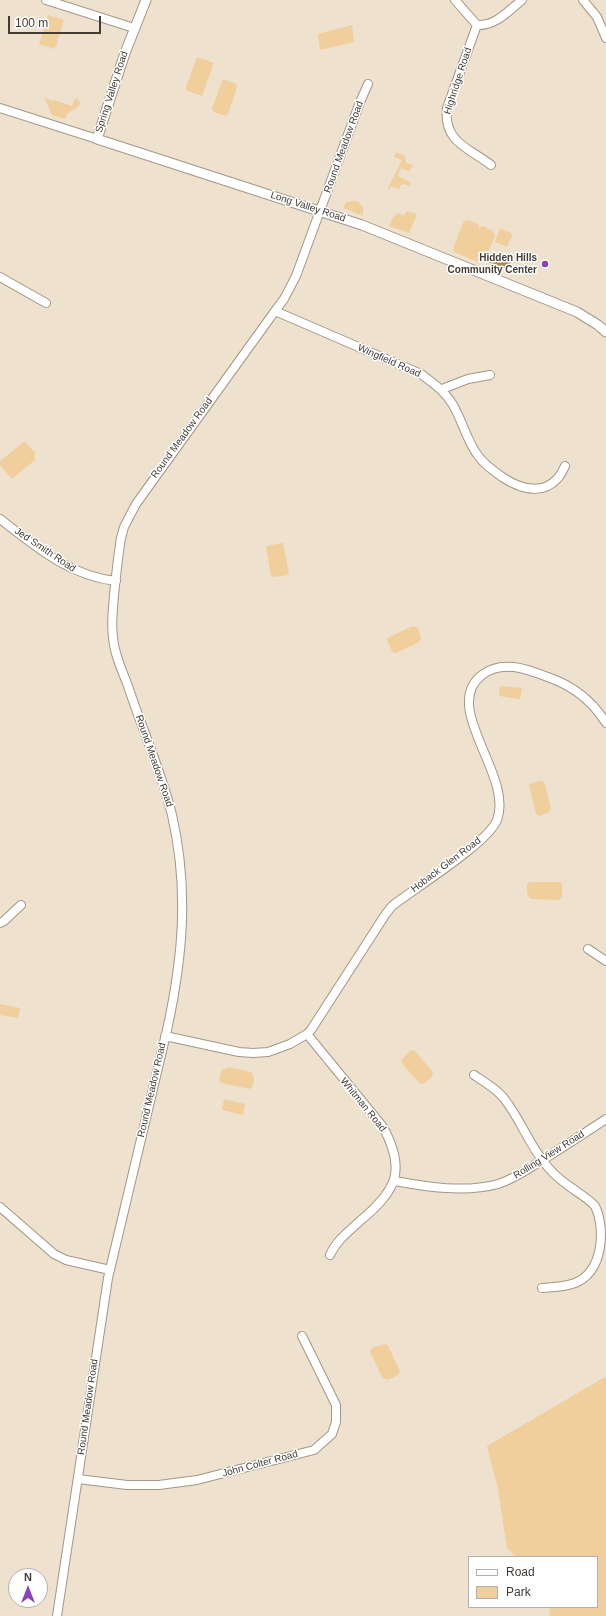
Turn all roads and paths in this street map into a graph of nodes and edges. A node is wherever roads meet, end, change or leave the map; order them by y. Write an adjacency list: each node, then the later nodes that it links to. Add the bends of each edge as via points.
1 (46, 0): 7 (street)
2 (146, 0): 7 (street, Spring Valley Road)
3 (456, 0): 6 (street)
4 (522, 0): 6 (street, via 498,20)
5 (583, 0): 8 (street, via 597,18)
6 (477, 25): 12 (street, Highridge Road, via 447,108 446,119 453,138)
7 (134, 28): 11 (street, Spring Valley Road)
8 (606, 38)
9 (368, 84): 13 (street, Round Meadow Road)
10 (0, 108): 11 (street, Long Valley Road)
11 (97, 139): 13 (street, Long Valley Road)
12 (491, 165)
13 (321, 211): 16 (street, Round Meadow Road, via 292,285); 17 (street, Long Valley Road, via 377,230 577,312)
14 (0, 277): 15 (street)
15 (46, 303)
16 (275, 311): 19 (street, Wingfield Road, via 413,370); 22 (street, Round Meadow Road, via 130,513 121,538)
17 (606, 332)
18 (490, 375): 19 (street, via 468,379)
19 (442, 389): 20 (street, Wingfield Road, via 454,405 478,457 489,468 515,485 527,489 549,485 558,478)
20 (565, 466)
21 (0, 518): 22 (street, Jed Smith Road, via 64,565 79,573)
22 (116, 581): 29 (street, Round Meadow Road, via 112,620 116,652 161,777 173,821 180,865 180,959)
23 (606, 723): 28 (street, Hoback Glen Road, via 582,694 566,684 532,671 500,666 480,676 472,687 468,701 470,715 496,781 500,800 497,820 486,835 472,847 392,906)
24 (21, 904): 25 (street)
25 (0, 923)
26 (588, 949): 27 (street)
27 (606, 962)
28 (307, 1034): 29 (street, Hoback Glen Road, via 279,1049 253,1053); 33 (street, Whitman Road, via 383,1127 393,1144 396,1162)
29 (165, 1036): 36 (street, Round Meadow Road)
30 (474, 1075): 32 (street, via 496,1090 508,1103)
31 (606, 1119): 32 (street, Rolling View Road)
32 (542, 1160): 33 (street, Rolling View Road, via 498,1184 476,1188 425,1187); 37 (street, via 553,1174 596,1207 606,1235 594,1269 575,1283)
33 (394, 1181): 35 (street, Whitman Road, via 381,1201 345,1234)
34 (0, 1207): 36 (street, via 37,1242 54,1254 66,1260)
35 (330, 1255)
36 (110, 1270): 39 (street, Round Meadow Road)
37 (542, 1288)
38 (302, 1336): 39 (street, John Colter Road, via 336,1405 336,1422 332,1434 314,1450 203,1479 159,1485 126,1485)
39 (78, 1479): 40 (street, Round Meadow Road)
40 (57, 1616)

